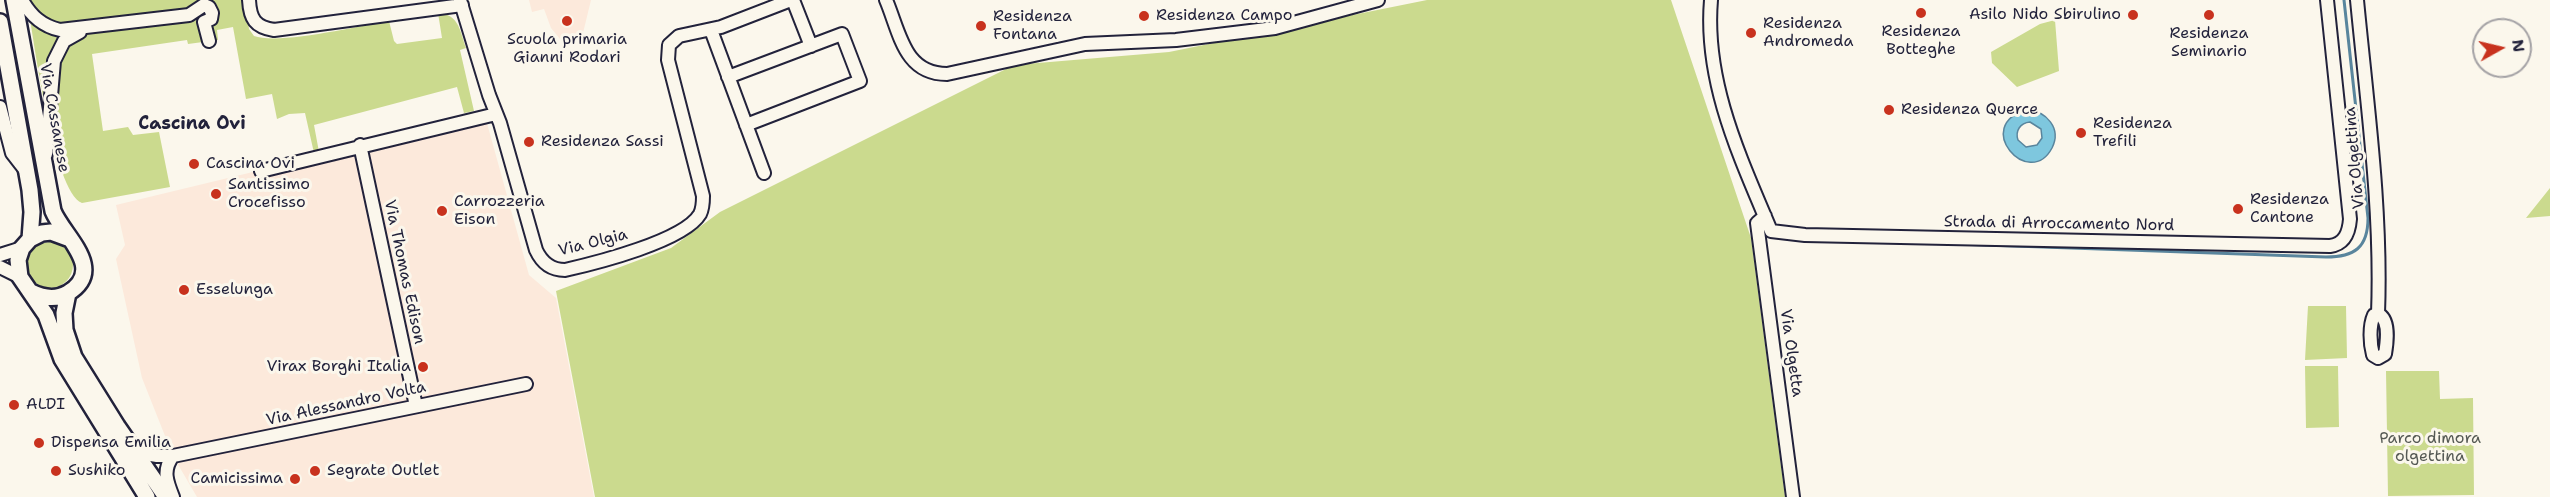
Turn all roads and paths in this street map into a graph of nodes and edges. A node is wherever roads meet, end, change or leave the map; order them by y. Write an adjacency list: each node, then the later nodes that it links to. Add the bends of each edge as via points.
1 (14, 0): 21 (main road, Via Cassanese)
2 (22, 0): 12 (street, via 34,17 51,28)
3 (249, 0): 10 (street, via 252,20 274,30)
4 (792, 0): 13 (street, Via Olgia); 15 (street)
5 (886, 0): 6 (street, via 912,60 932,74 1085,44 1176,40 1275,28)
6 (1378, 0)
7 (1711, 0): 25 (street, Strada di Arroccamento Nord, via 1709,32 1716,84 1744,169)
8 (2327, 0): 25 (street, Strada di Arroccamento Nord, via 2350,219 2347,234 2337,245 1805,235 1771,231)
9 (2357, 0): 33 (street, Via Olgettina, via 2379,253)
10 (461, 2): 18 (street)
11 (0, 22): 23 (main road)
12 (87, 29): 14 (street, via 189,15 204,22); 21 (street, via 63,41 57,50)
13 (711, 30): 16 (street); 18 (street, Via Olgia, via 679,36 668,49 703,202 695,220 667,240 565,270 545,264 536,250)
14 (209, 41)
15 (811, 46): 16 (street); 19 (street, via 842,34 860,81)
16 (728, 77): 19 (street)
17 (0, 107): 23 (street, via 12,153)
18 (496, 114): 20 (street)
19 (746, 125): 24 (street)
20 (360, 145): 22 (street); 35 (street, Via Thomas Edison)
21 (44, 167): 26 (main road, Via Cassanese, via 53,211)
22 (261, 171)
23 (27, 172): 27 (main road, via 32,212)
24 (764, 173)
25 (1765, 216): 41 (street, Via Olgetta, via 1757,223)
26 (70, 239): 27 (main road, via 51,232); 32 (main road, Via Cassanese, via 83,261 80,280)
27 (26, 243): 28 (street); 30 (main road, via 18,260)
28 (0, 255)
29 (0, 267): 30 (street)
30 (20, 277): 31 (main road)
31 (31, 292): 32 (main road, via 51,298); 38 (main road, via 46,315 62,359)
32 (68, 292): 36 (main road, Via Cassanese, via 64,314 71,351)
33 (2378, 314)
34 (526, 384): 35 (street, Via Alessandro Volta)
35 (416, 406): 37 (street, Via Alessandro Volta)
36 (134, 452): 37 (street, Via Alessandro Volta); 39 (main road, Via Cassanese)
37 (173, 456): 40 (street, via 166,476)
38 (147, 497)
39 (166, 497)
40 (173, 497)
41 (1793, 497)

